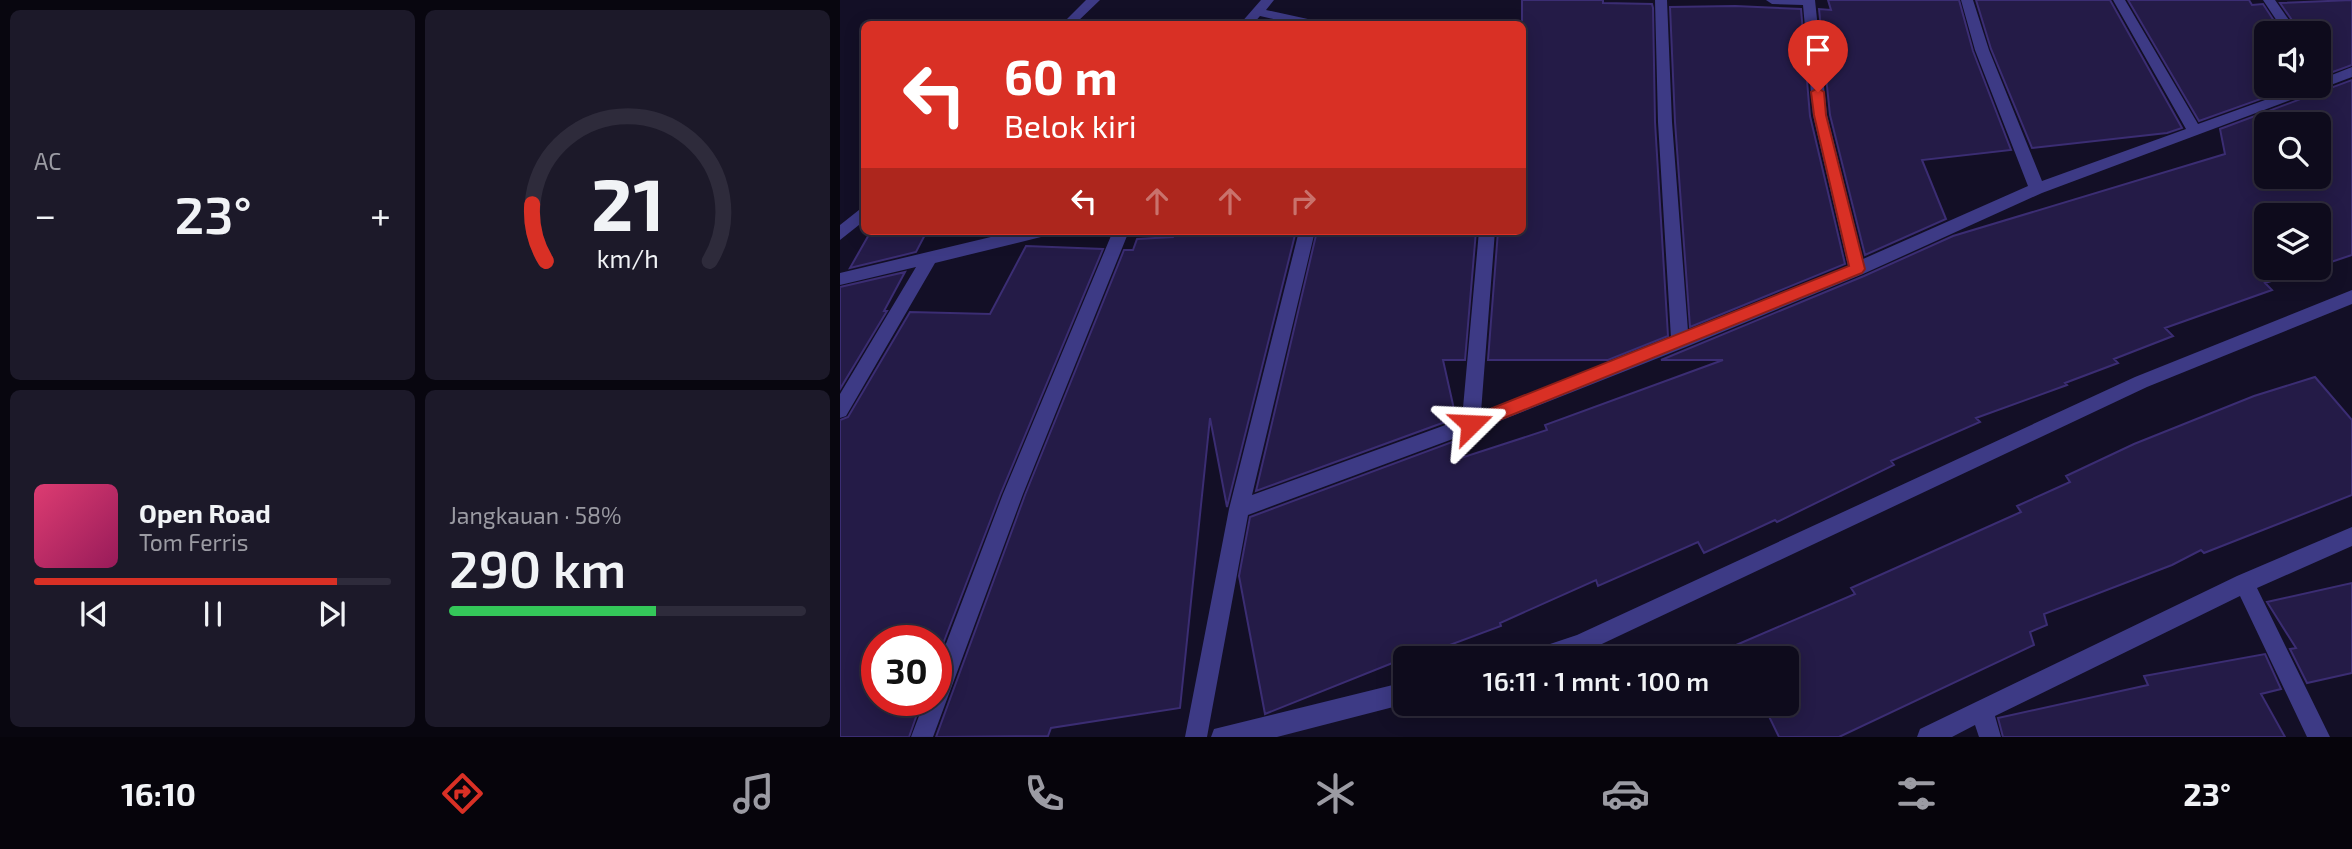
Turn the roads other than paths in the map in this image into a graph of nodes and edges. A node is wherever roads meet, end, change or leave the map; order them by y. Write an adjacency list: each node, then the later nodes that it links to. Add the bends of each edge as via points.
1 (1094, 0): 10 (street)
2 (1268, 0): 9 (street)
3 (1661, 0): 29 (street)
4 (1772, 0): 5 (street)
5 (1809, 0): 26 (street, via 1820,115)
6 (1967, 0): 18 (street)
7 (2119, 0): 17 (street)
8 (2269, 0): 13 (street)
9 (1258, 12): 11 (street); 12 (street)
10 (1071, 21)
11 (1249, 21)
12 (1298, 21)
13 (2284, 21)
14 (2352, 72): 15 (street)
15 (2331, 78)
16 (2277, 98): 17 (street)
17 (2194, 131): 18 (street)
18 (2037, 189): 26 (street)
19 (861, 215): 20 (street)
20 (840, 234)
21 (1024, 235): 25 (street)
22 (1119, 235): 36 (street)
23 (1306, 235): 32 (street)
24 (1487, 235): 31 (street)
25 (930, 257): 27 (street); 30 (street)
26 (1857, 269): 29 (street)
27 (840, 279)
28 (2352, 297): 35 (street, via 2141,382)
29 (1680, 342): 31 (street)
30 (840, 410)
31 (1471, 424): 32 (street)
32 (1239, 509): 41 (street)
33 (2352, 536): 34 (street)
34 (2244, 583): 38 (street); 45 (street)
35 (1574, 646)
36 (952, 656)
37 (1393, 696): 42 (street)
38 (1982, 711): 43 (street); 44 (street)
39 (930, 716): 40 (street)
40 (922, 737)
41 (1196, 737)
42 (1222, 737)
43 (1928, 737)
44 (1990, 737)
45 (2319, 737)

